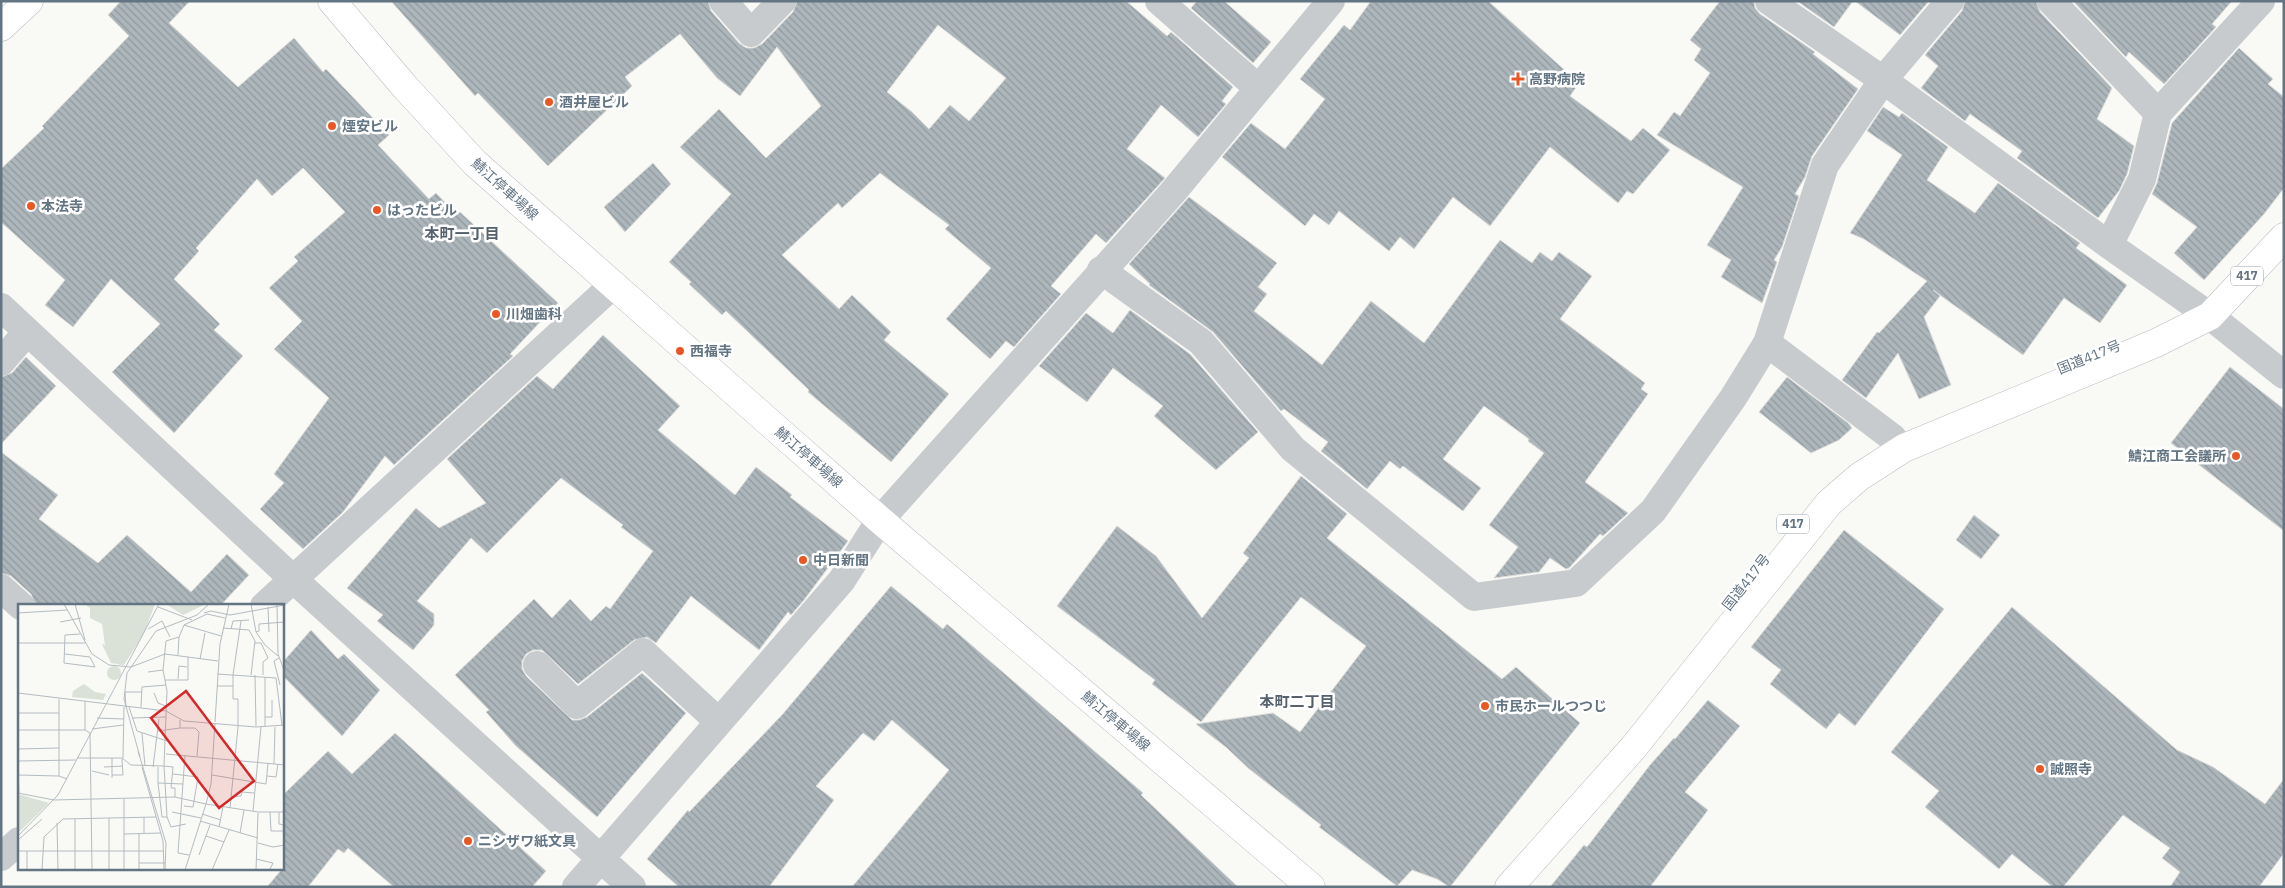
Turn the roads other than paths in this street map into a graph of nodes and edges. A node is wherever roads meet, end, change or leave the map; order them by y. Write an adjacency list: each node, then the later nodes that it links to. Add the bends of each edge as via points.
1 (28, 1): 11 (main road)
2 (332, 1): 18 (main road, 鯖江停車場線, via 404,87 475,163)
3 (723, 1): 4 (street, via 752,33)
4 (782, 1)
5 (1159, 1): 13 (street)
6 (1332, 1): 13 (street)
7 (1769, 1): 12 (street)
8 (1950, 1): 12 (street)
9 (2051, 1): 14 (street)
10 (2260, 1): 14 (street)
11 (1, 27)
12 (1883, 80): 16 (street); 22 (street, via 1824,165)
13 (1258, 88): 17 (street, via 1172,192)
14 (2158, 113): 16 (street, via 2142,179)
15 (2284, 237): 20 (main road, 国道417号 / 417)
16 (2109, 245): 20 (street)
17 (1101, 270): 22 (street, via 1201,342 1293,449 1474,597 1576,584 1653,511 1733,398); 26 (street)
18 (612, 285): 26 (main road, 鯖江停車場線); 27 (street)
19 (1, 308): 21 (street)
20 (2210, 316): 24 (street); 25 (main road, 国道417号 / 417, via 2146,334); 40 (main road, 国道417号 / 417, via 2156,343 1904,448 1859,477 1829,503 1633,748)
21 (27, 332): 23 (street); 27 (street)
22 (1767, 343): 25 (street)
23 (1, 362)
24 (2284, 375)
25 (1893, 438): 39 (main road, 国道417号 / 417, via 1846,468 1815,496 1618,745)
26 (880, 520): 32 (street, via 842,580); 38 (main road, 鯖江停車場線)
27 (293, 579): 30 (street); 35 (street)
28 (1, 588): 29 (street)
29 (19, 604)
30 (266, 604)
31 (537, 665): 32 (street, via 577,705 643,652)
32 (719, 722): 35 (street)
33 (18, 842): 34 (street)
34 (1, 857)
35 (602, 858): 36 (street); 37 (street)
36 (576, 887)
37 (632, 887)
38 (1311, 887)
39 (1489, 887)
40 (1509, 887)

